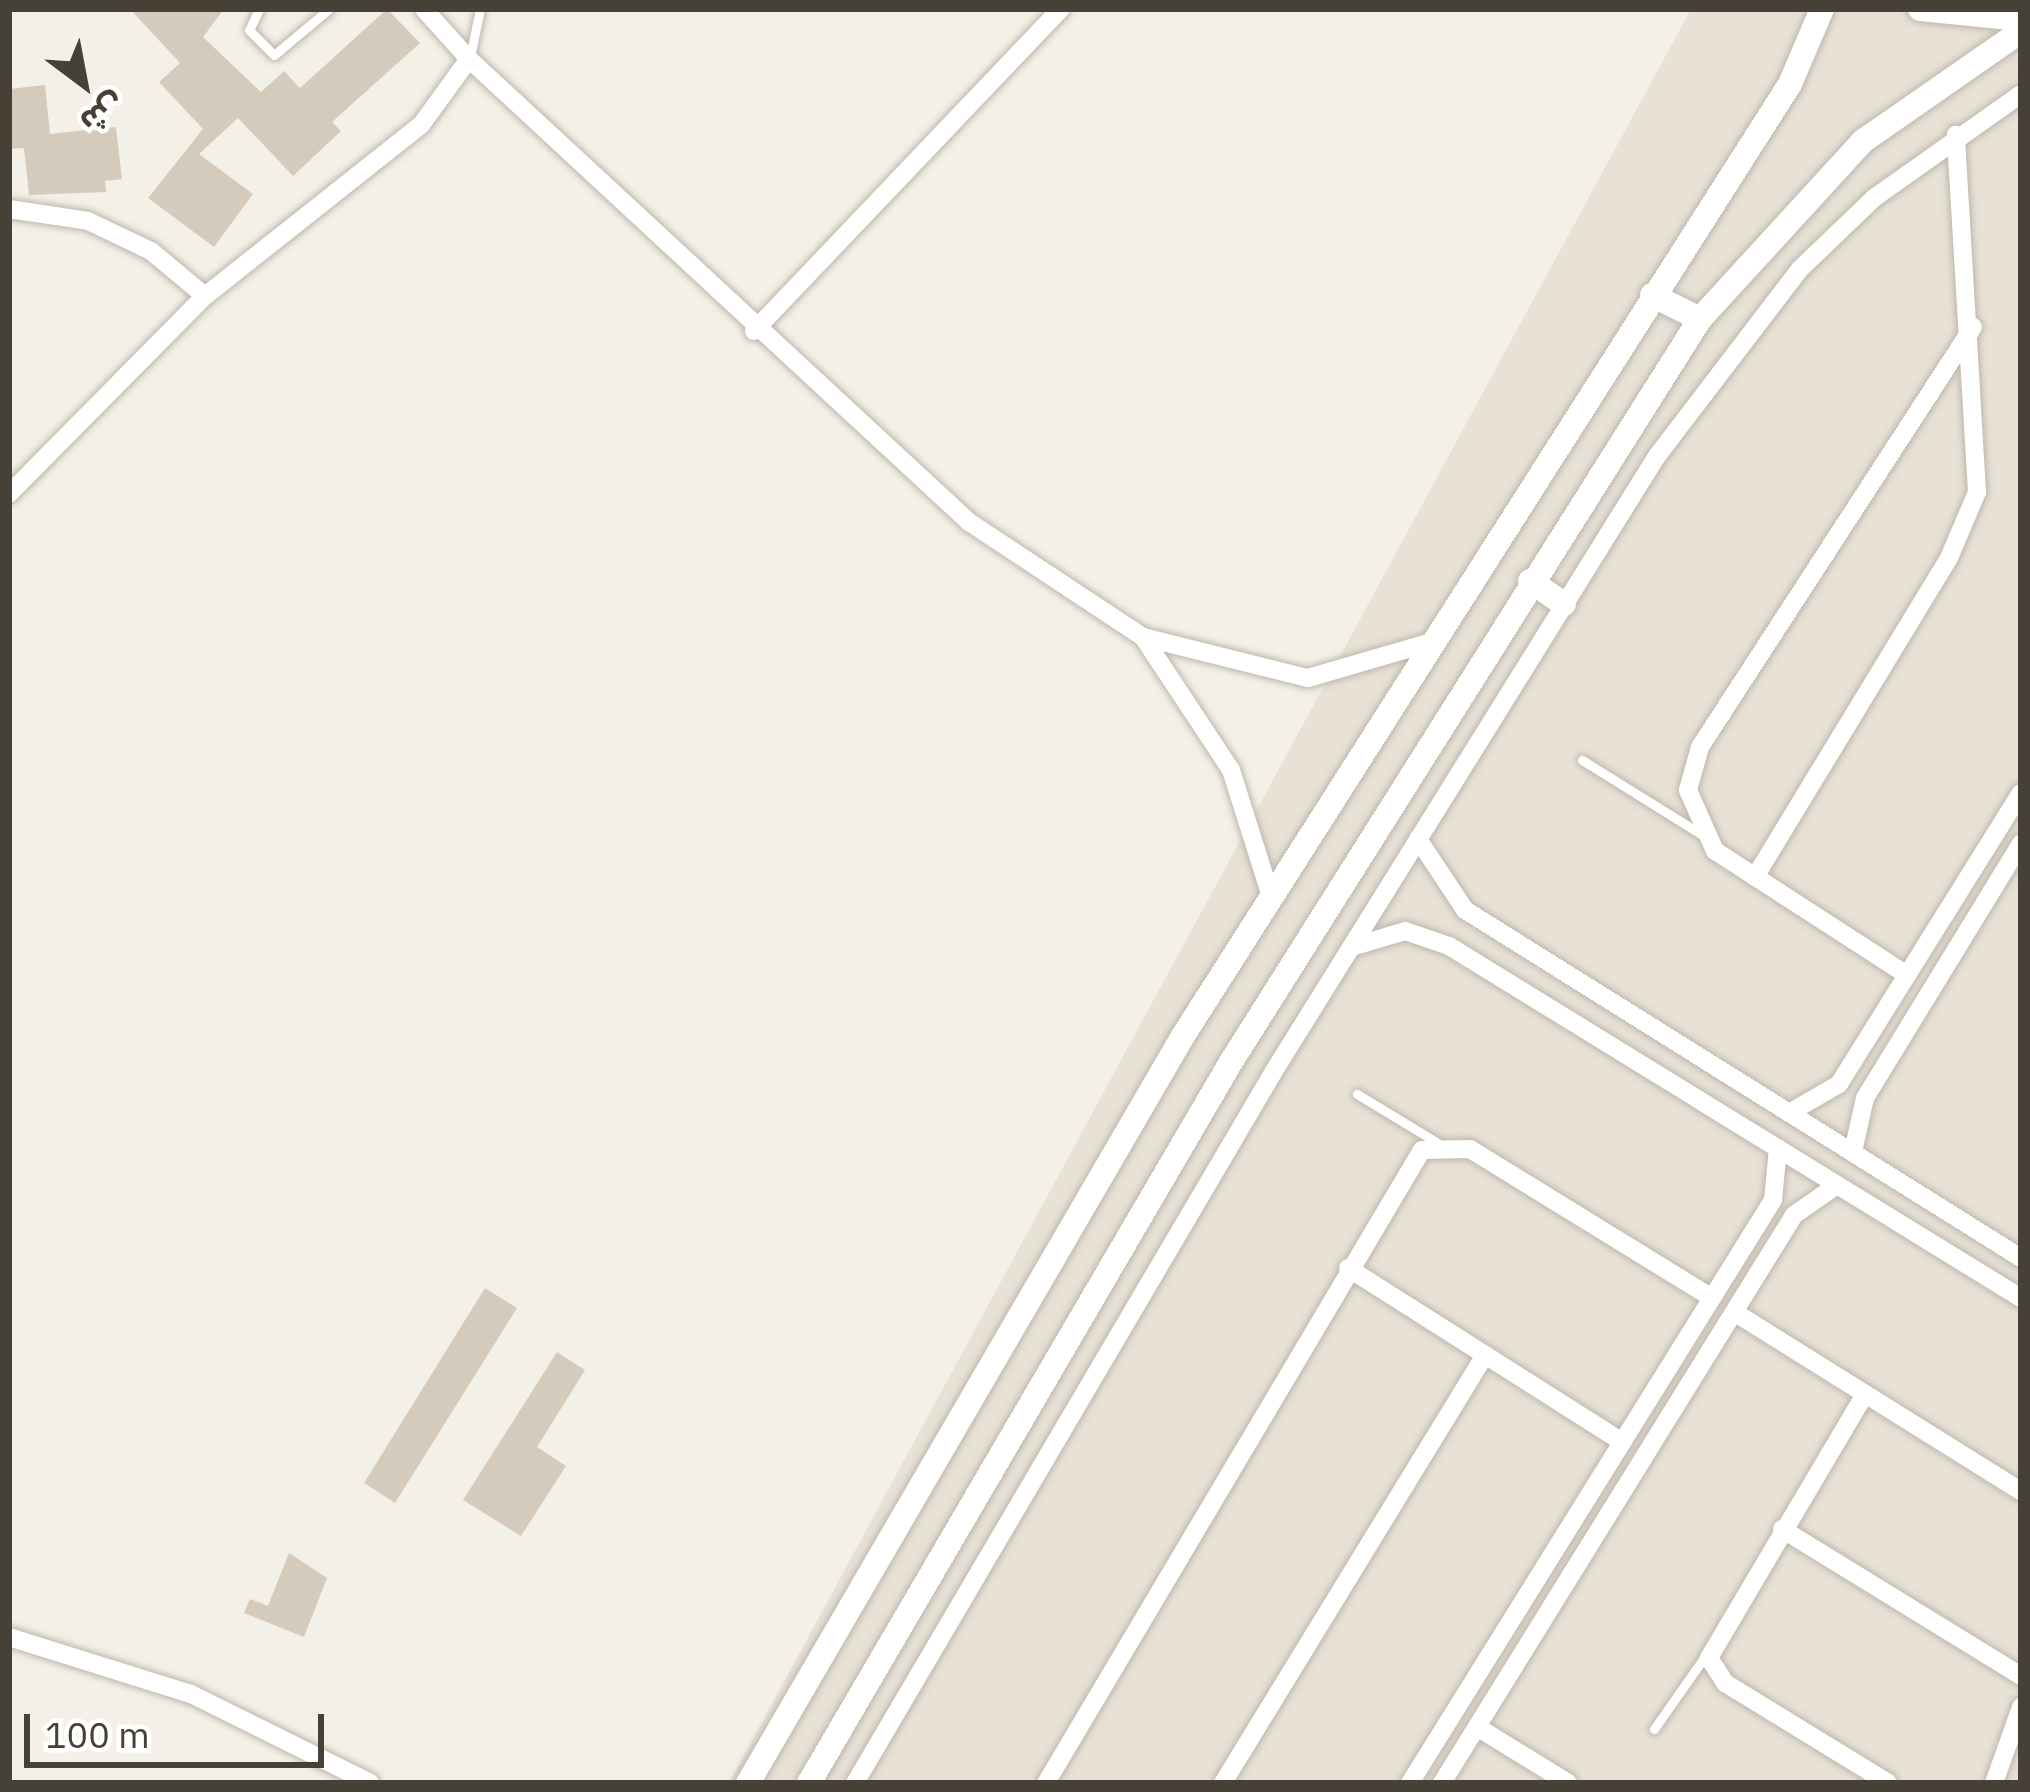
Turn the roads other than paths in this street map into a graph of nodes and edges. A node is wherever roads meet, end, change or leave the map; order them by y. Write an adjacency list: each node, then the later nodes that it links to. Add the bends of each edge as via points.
1 (259, 9): 2 (lane, via 249,30 274,55)
2 (329, 9)
3 (424, 9): 10 (street)
4 (480, 9): 10 (lane)
5 (1061, 9): 18 (street)
6 (1822, 9): 14 (street, via 1790,84)
7 (1920, 9): 8 (street)
8 (2021, 19)
9 (2021, 32): 16 (street, via 1863,141)
10 (469, 59): 15 (street, via 422,125); 18 (street)
11 (2021, 94): 12 (street)
12 (1956, 135): 17 (street); 21 (street, via 1800,269 1728,355)
13 (9, 208): 15 (street, via 88,221 152,251)
14 (1652, 295): 16 (street); 23 (street)
15 (205, 296): 19 (street)
16 (1700, 319): 20 (street)
17 (1973, 327): 26 (street, via 1700,747 1688,790); 29 (street, via 1982,448 1970,515)
18 (754, 331): 22 (street, via 969,522)
19 (9, 494)
20 (1530, 580): 21 (street); 59 (street, via 1231,1062)
21 (1564, 604): 27 (street)
22 (1143, 637): 23 (street, via 1308,678); 30 (street, via 1231,770)
23 (1425, 644): 30 (street)
24 (1582, 760): 26 (lane)
25 (2021, 793): 32 (street)
26 (1700, 834): 29 (street)
27 (1418, 839): 31 (street); 34 (street, via 1465,910)
28 (2021, 843): 37 (street, via 1865,1098)
29 (1755, 877): 32 (street)
30 (1270, 894): 58 (street)
31 (1351, 948): 36 (street, via 1386,933 1424,934); 60 (street)
32 (1907, 975): 34 (street, via 1830,1095)
33 (1357, 1094): 35 (lane)
34 (1789, 1112): 37 (street)
35 (1438, 1144): 42 (street, via 1410,1162); 43 (street, via 1470,1149)
36 (1778, 1148): 38 (street); 39 (street)
37 (1853, 1152): 41 (street)
38 (1837, 1185): 40 (street); 44 (street)
39 (1773, 1200): 40 (street); 43 (street)
40 (1794, 1215): 45 (street)
41 (2021, 1258)
42 (1348, 1268): 46 (street); 61 (street)
43 (1712, 1298): 48 (street)
44 (2021, 1298)
45 (1734, 1312): 47 (street); 55 (street)
46 (1485, 1355): 48 (street); 62 (street)
47 (1865, 1394): 49 (street); 50 (street)
48 (1622, 1442): 63 (street)
49 (2021, 1490)
50 (1782, 1529): 52 (street); 53 (street)
51 (9, 1636): 57 (street, via 191,1694)
52 (1711, 1648): 56 (lane); 66 (street, via 1725,1683)
53 (2021, 1676)
54 (2021, 1707): 67 (street)
55 (1477, 1727): 64 (street); 65 (street)
56 (1654, 1729)
57 (370, 1783)
58 (748, 1783)
59 (809, 1783)
60 (855, 1783)
61 (1046, 1783)
62 (1222, 1783)
63 (1410, 1783)
64 (1442, 1783)
65 (1568, 1783)
66 (1888, 1783)
67 (1994, 1783)

